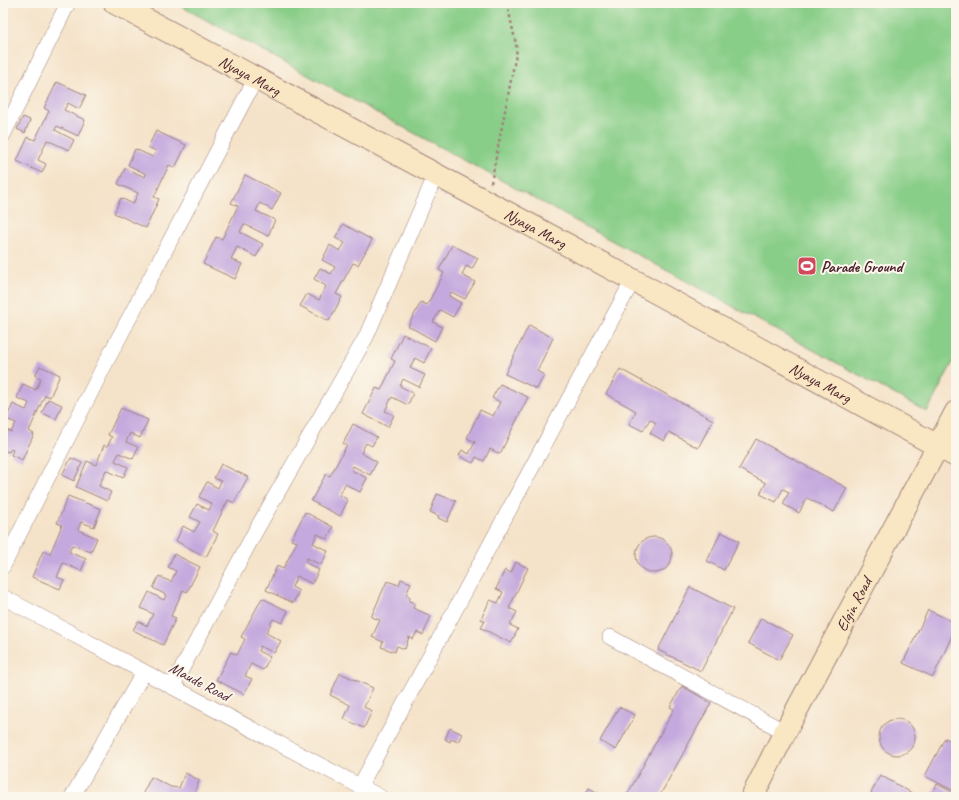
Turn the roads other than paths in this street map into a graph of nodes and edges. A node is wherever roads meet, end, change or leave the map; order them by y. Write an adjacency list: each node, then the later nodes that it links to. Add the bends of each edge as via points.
1 (68, 3): 4 (street)
2 (115, 3): 3 (street, Nyaya Marg)
3 (256, 78): 5 (street, Nyaya Marg); 9 (street, via 105,364)
4 (3, 135)
5 (436, 174): 6 (street, Nyaya Marg); 13 (street, via 366,336 255,532)
6 (633, 280): 8 (street, Nyaya Marg); 15 (street)
7 (956, 412): 8 (street, Elgin Road)
8 (947, 451): 14 (street, Elgin Road)
9 (3, 566)
10 (3, 597): 12 (street, Maude Road)
11 (610, 637): 14 (street)
12 (144, 672): 13 (street, Maude Road); 16 (street)
13 (172, 687): 15 (street, Maude Road)
14 (785, 732): 18 (street, Elgin Road)
15 (360, 786): 17 (street, Maude Road)
16 (72, 797)
17 (380, 797)
18 (752, 797)

